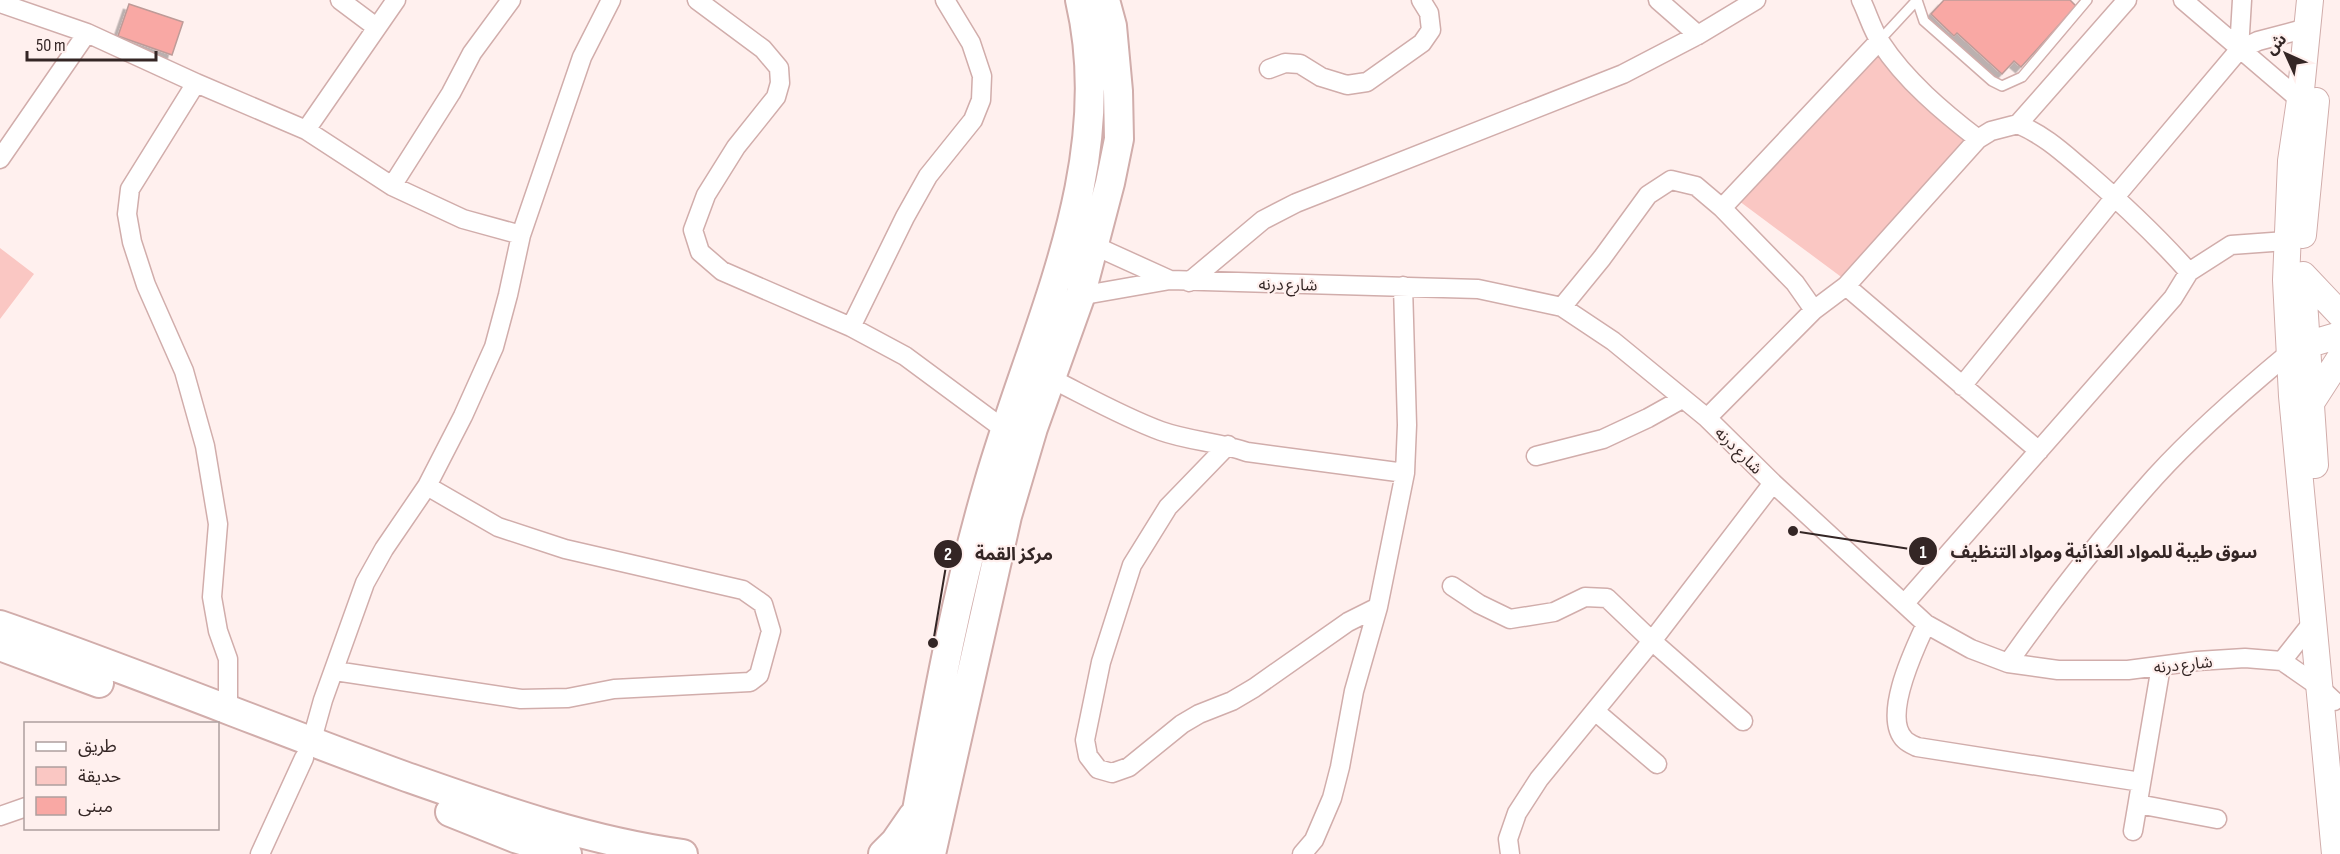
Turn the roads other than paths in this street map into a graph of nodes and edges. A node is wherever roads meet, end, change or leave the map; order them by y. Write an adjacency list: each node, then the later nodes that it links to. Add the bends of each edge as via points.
1 (340, 0): 21 (street)
2 (396, 0): 21 (street)
3 (511, 0): 34 (street, via 472,53)
4 (611, 0): 37 (street, via 582,57)
5 (697, 0): 51 (street, via 763,49 779,68 780,83 776,97 736,147 706,195 693,230 700,252 722,271)
6 (945, 0): 51 (street, via 971,43 982,76 981,100 973,120 928,176 910,207)
7 (1080, 0): 38 (main road, via 1089,61 1090,118)
8 (1106, 0): 38 (main road, via 1112,26 1119,139)
9 (1421, 0): 27 (street, via 1430,13 1431,30 1422,43 1367,82 1347,85 1321,77 1300,64 1285,63)
10 (1658, 0): 24 (street)
11 (1756, 0): 24 (street)
12 (1861, 0): 25 (street)
13 (1917, 0): 14 (lane, via 1924,21 2002,86 2022,77); 25 (lane)
14 (2087, 0)
15 (2127, 0): 30 (street)
16 (2183, 0): 26 (street)
17 (2242, 0): 26 (street)
18 (2310, 0): 22 (main road)
19 (2326, 0): 29 (main road)
20 (0, 3): 23 (street)
21 (376, 27): 31 (street)
22 (2307, 28): 26 (street); 29 (main road)
23 (87, 33): 28 (street); 33 (street)
24 (1698, 35): 43 (street, via 1623,74 1296,203 1263,220)
25 (1880, 41): 32 (street, via 1945,114); 36 (street)
26 (2239, 50): 29 (street); 35 (street)
27 (1269, 69)
28 (196, 83): 31 (street); 81 (street, via 130,189 127,214 146,285 184,371 207,456 218,524 212,597 228,658)
29 (2308, 104): 39 (main road, via 2291,161); 41 (main road)
30 (2018, 124): 32 (street); 35 (street, via 2041,134)
31 (306, 130): 34 (street)
32 (1978, 139): 45 (street)
33 (0, 159)
34 (392, 186): 37 (street, via 463,219)
35 (2115, 197): 40 (street); 56 (street)
36 (1722, 208): 48 (street, via 1696,186 1671,180 1648,195); 49 (street, via 1795,283)
37 (521, 235): 66 (street, via 494,347)
38 (1081, 240): 42 (street, شارع درنه); 46 (main road); 47 (main road)
39 (2286, 242): 40 (street, via 2231,245); 53 (main road)
40 (2189, 272): 62 (street, via 2173,298)
41 (2303, 275): 50 (main road); 53 (main road)
42 (1170, 280): 43 (street, شارع درنه); 46 (street, شارع درنه)
43 (1189, 282): 44 (street, شارع درنه)
44 (1403, 286): 48 (street, شارع درنه, via 1478,290); 64 (street)
45 (1846, 286): 49 (street); 56 (street)
46 (1080, 297): 47 (street, شارع درنه); 55 (main road)
47 (1049, 298): 60 (main road)
48 (1562, 307): 57 (street, شارع درنه, via 1613,341)
49 (1815, 310): 59 (street)
50 (2340, 314)
51 (851, 327): 60 (street, via 905,356)
52 (2340, 335): 53 (main road)
53 (2297, 349): 58 (main road); 70 (main road); 76 (street, via 2235,399 2157,476 2054,599)
54 (2340, 358): 58 (main road)
55 (1052, 379): 61 (street, via 1163,432); 94 (main road, via 1007,516)
56 (1962, 386): 62 (street)
57 (1682, 399): 59 (street, شارع درنه); 63 (street, via 1603,439)
58 (2311, 403): 79 (main road)
59 (1707, 418): 65 (street, شارع درنه)
60 (1005, 430): 89 (main road, via 970,552)
61 (1228, 445): 64 (street, via 1247,452); 69 (street, via 1168,507 1132,565 1101,662 1085,740 1088,756 1098,769 1112,773 1129,767 1182,724 1254,688 1348,622)
62 (2039, 451): 68 (street)
63 (1536, 456)
64 (1405, 473): 69 (street)
65 (1773, 483): 68 (street, شارع درنه); 73 (street)
66 (427, 486): 78 (street, via 365,583); 78 (street, via 466,511 509,531 565,549 743,590 763,604 771,631 759,675 750,682 614,689 568,698 521,699)
67 (1452, 586): 73 (street, via 1510,619 1554,612 1585,597 1607,598)
68 (1905, 603): 71 (street, شارع درنه)
69 (1378, 607): 99 (street, via 1354,691 1332,798 1314,840)
70 (2312, 623): 75 (street); 79 (main road)
71 (1926, 624): 76 (street, شارع درنه, via 1971,649); 86 (street, via 1905,671 1898,699 1897,724 1904,739 1917,747)
72 (0, 625): 81 (main road)
73 (1652, 641): 80 (street); 82 (street)
74 (0, 646): 81 (main road)
75 (2282, 661): 77 (street, شارع درنه, via 2245,658); 79 (street)
76 (2008, 663): 77 (street, شارع درنه, via 2058,670)
77 (2161, 666): 86 (street)
78 (334, 671): 83 (street)
79 (2326, 694): 84 (main road); 101 (main road)
80 (1595, 711): 85 (street); 100 (street, via 1539,779 1517,813 1508,839)
81 (219, 720): 83 (main road)
82 (1743, 721)
83 (307, 750): 93 (main road, via 515,838); 95 (street)
84 (2340, 755)
85 (1656, 764)
86 (2141, 782): 87 (street)
87 (2138, 804): 91 (street); 92 (street)
88 (24, 808): 90 (street)
89 (917, 809): 97 (main road); 98 (main road)
90 (0, 816)
91 (2217, 819)
92 (2133, 831)
93 (569, 847): 96 (main road)
94 (937, 848)
95 (260, 854)
96 (683, 854)
97 (883, 854)
98 (909, 854)
99 (1302, 854)
100 (1509, 854)
101 (2335, 854)

